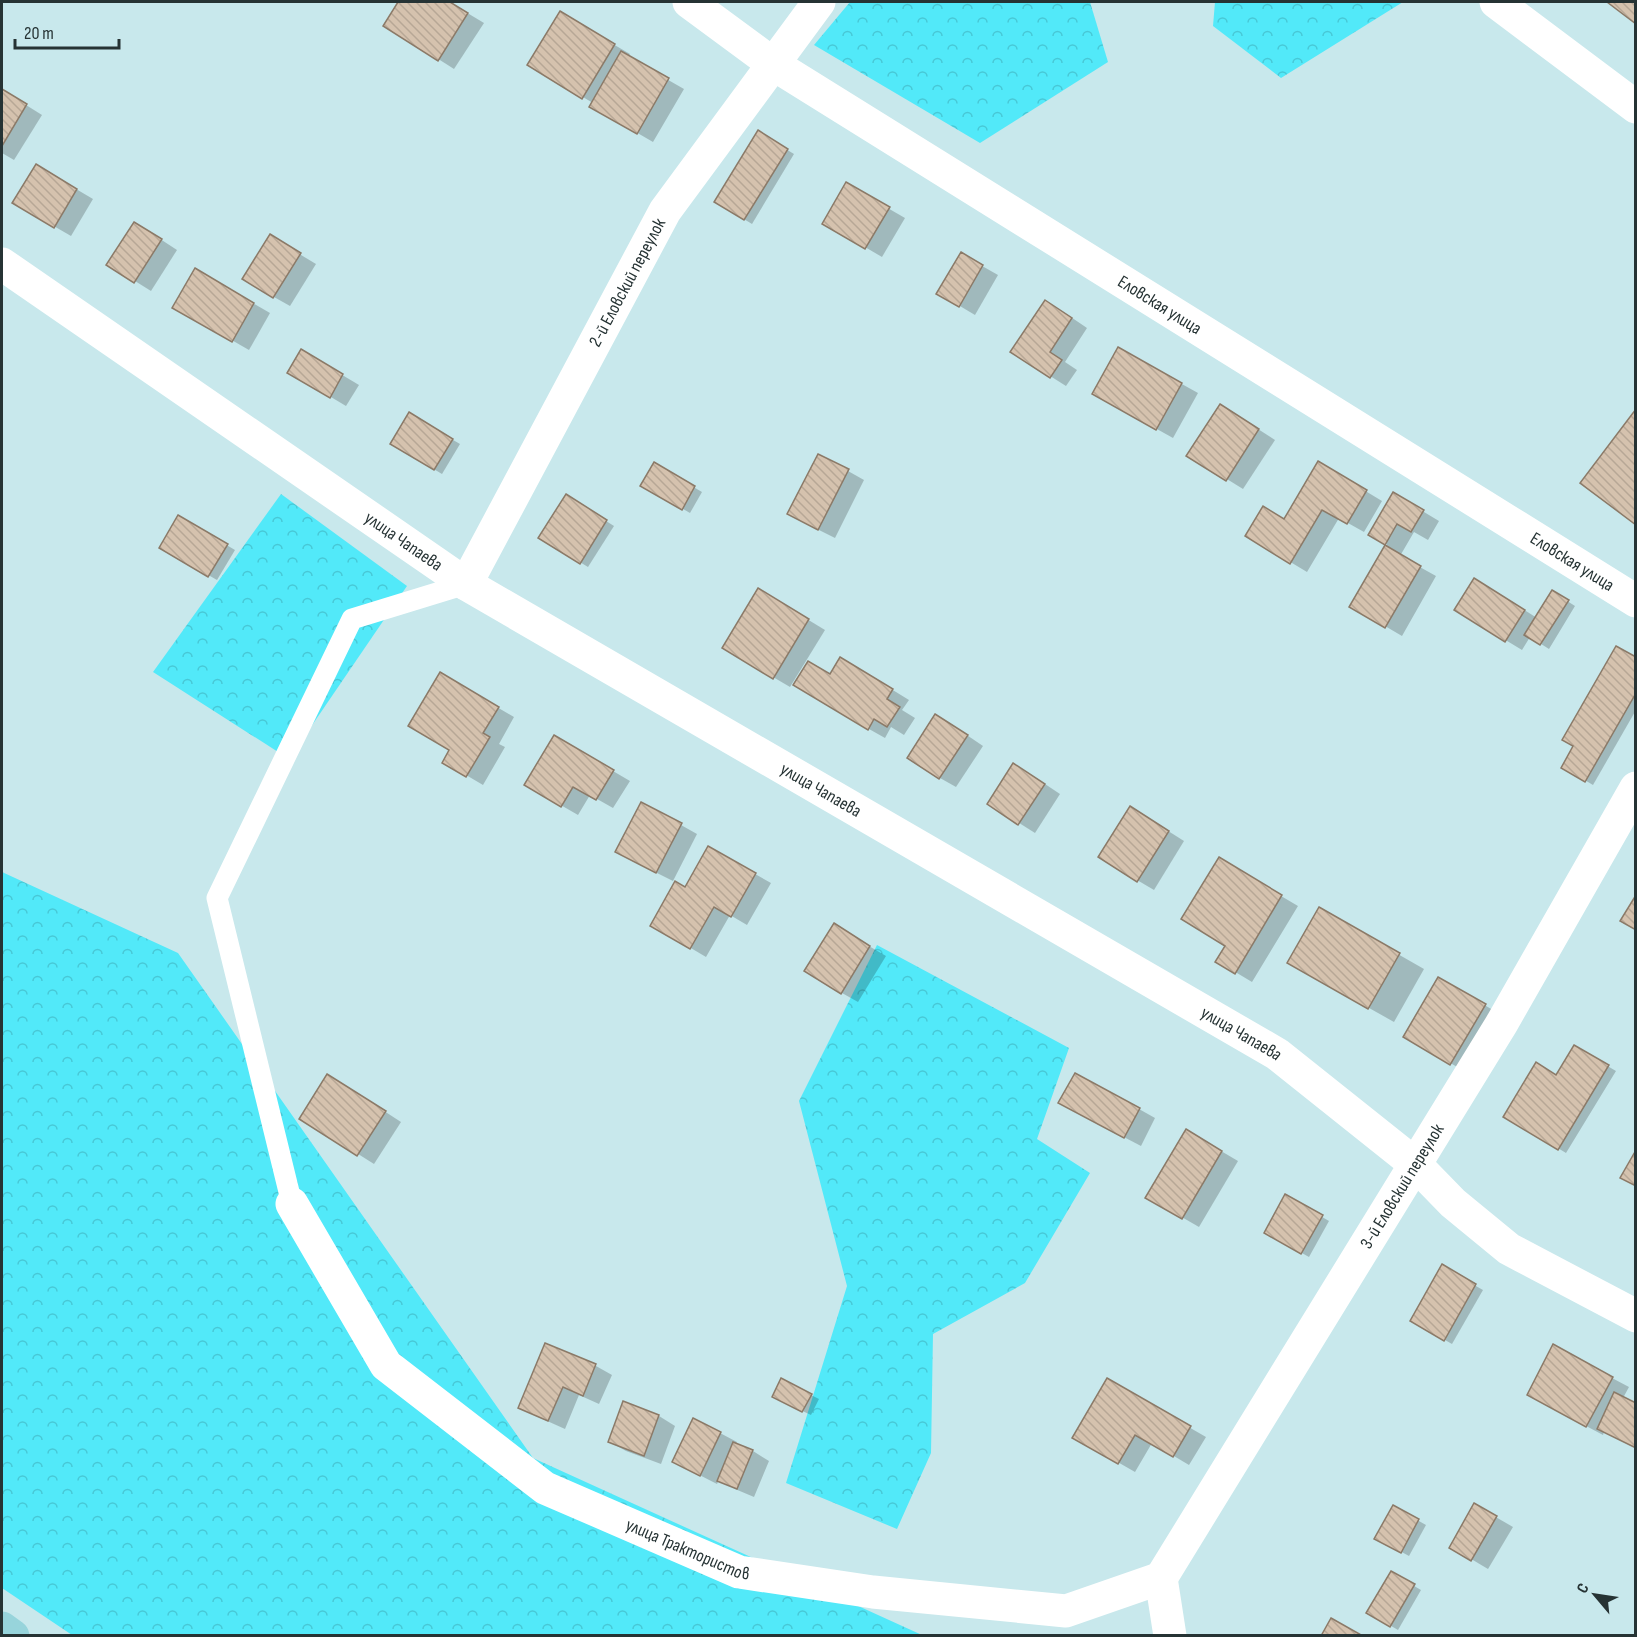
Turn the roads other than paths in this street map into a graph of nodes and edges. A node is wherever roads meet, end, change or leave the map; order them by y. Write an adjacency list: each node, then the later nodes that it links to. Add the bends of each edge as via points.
1 (690, 2): 4 (street, Еловская улица)
2 (819, 2): 4 (street, 2-й Еловский переулок)
3 (1496, 2): 5 (street)
4 (773, 64): 7 (street, 2-й Еловский переулок, via 665,211); 8 (street, Еловская улица)
5 (1635, 107)
6 (2, 264): 7 (street, улица Чапаева)
7 (466, 584): 10 (street, улица Чапаева, via 1277,1054); 11 (lane, via 352,619 217,898)
8 (1635, 601)
9 (1635, 788): 10 (street, 3-й Еловский переулок, via 1502,1023)
10 (1415, 1164): 12 (street, улица Чапаева, via 1453,1203 1509,1249); 13 (street, 3-й Еловский переулок)
11 (292, 1204): 13 (street, улица Трактористов, via 386,1365 545,1488 718,1563 739,1572 873,1592 1066,1611)
12 (1635, 1316)
13 (1161, 1578): 16 (street)
14 (2, 1628): 15 (main road)
15 (13, 1635)
16 (1170, 1635)

